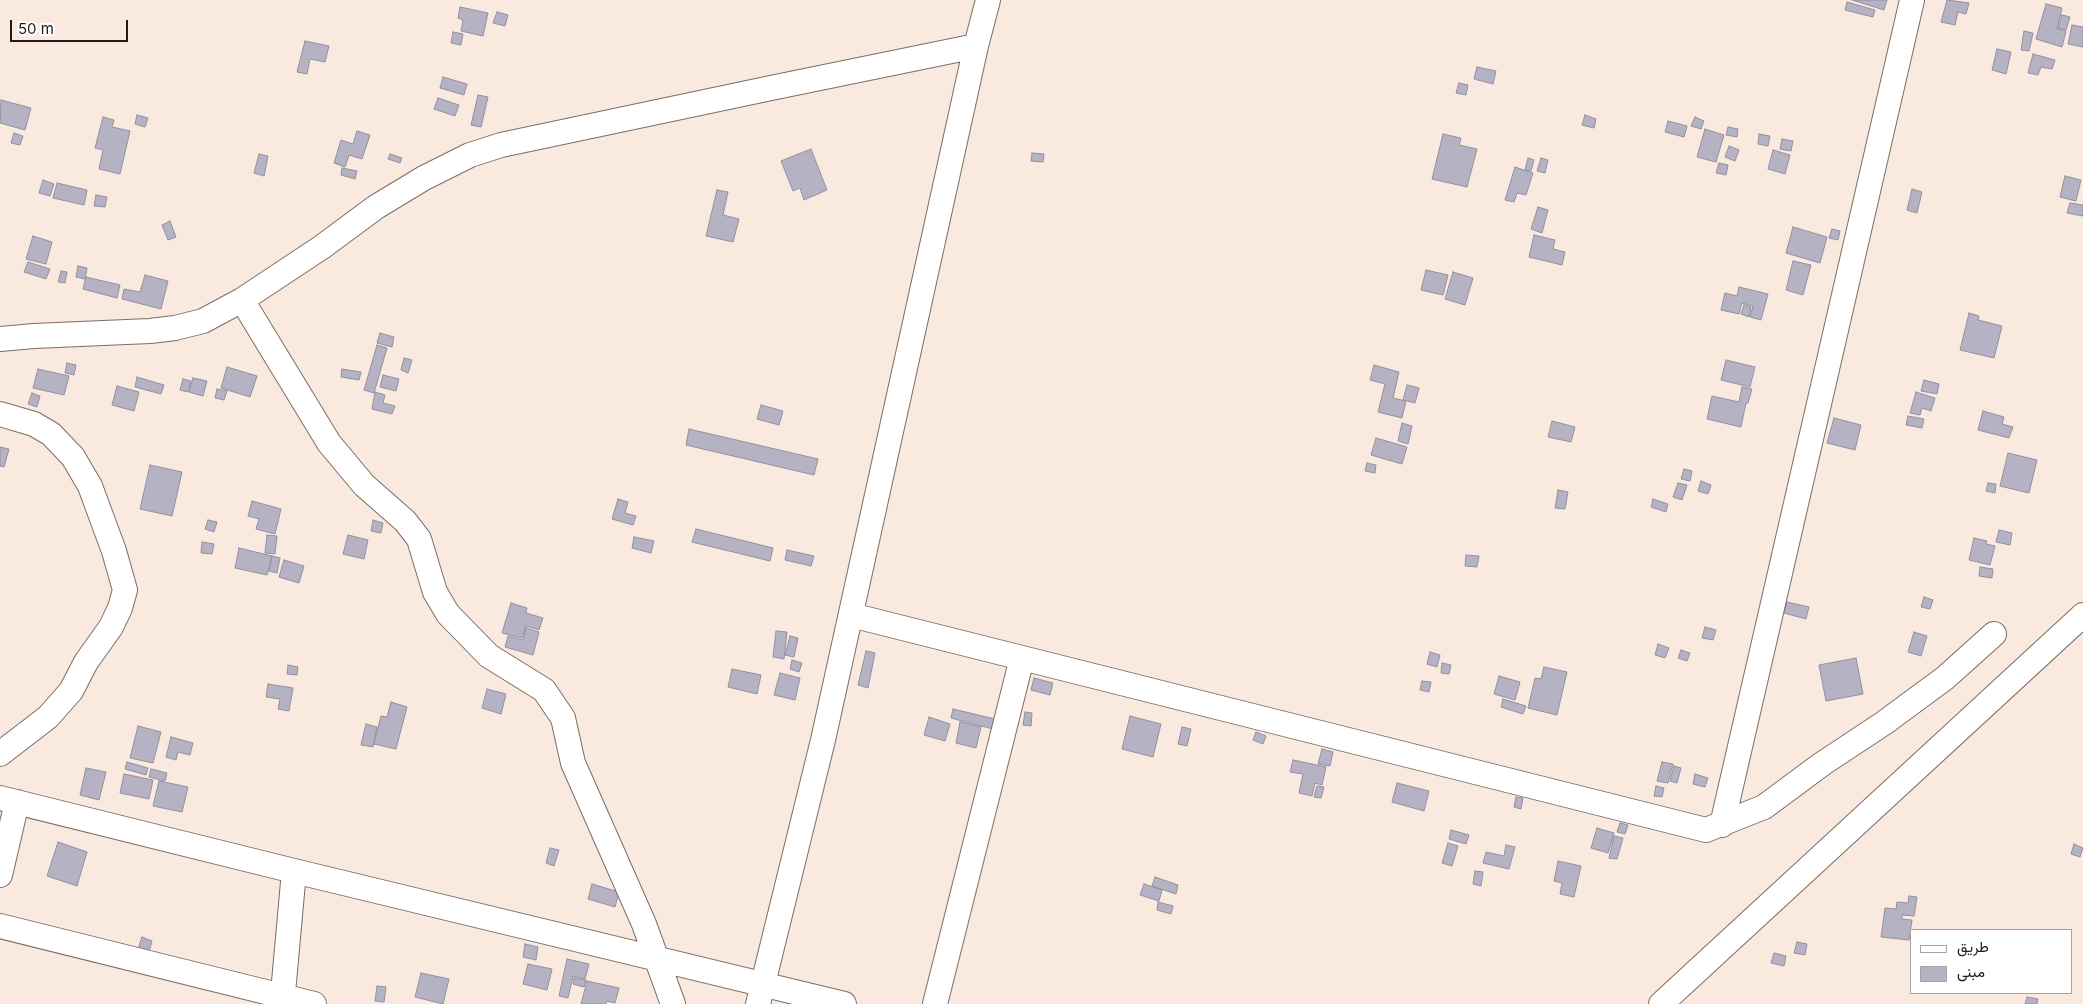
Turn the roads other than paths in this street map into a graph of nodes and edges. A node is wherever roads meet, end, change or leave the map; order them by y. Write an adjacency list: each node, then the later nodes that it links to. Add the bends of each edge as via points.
1 (988, 0): 3 (street)
2 (1912, 0): 13 (street)
3 (976, 46): 4 (street, via 549,135 470,155 376,207); 7 (street)
4 (242, 300): 5 (street, via 203,321 175,328); 17 (street, via 329,443 364,485 405,521 420,539 436,592 448,614 489,656 544,690 563,718 573,763)
5 (0, 339)
6 (0, 414): 11 (street, via 34,424 51,434 73,457 90,486 114,551 124,590 112,627 86,662 71,691 48,717)
7 (851, 615): 10 (street); 18 (street)
8 (2083, 615): 24 (street)
9 (1994, 634): 13 (street, via 1945,678 1884,724 1764,807)
10 (1022, 658): 13 (street, via 1706,830); 23 (street)
11 (0, 754)
12 (8, 800): 14 (street); 15 (street)
13 (1722, 825)
14 (294, 871): 17 (street); 19 (street)
15 (0, 875)
16 (0, 926): 19 (street)
17 (657, 958): 18 (street); 21 (street)
18 (760, 994): 22 (street)
19 (283, 1000): 20 (street)
20 (314, 1004)
21 (673, 1004)
22 (844, 1004)
23 (935, 1004)
24 (1661, 1004)

